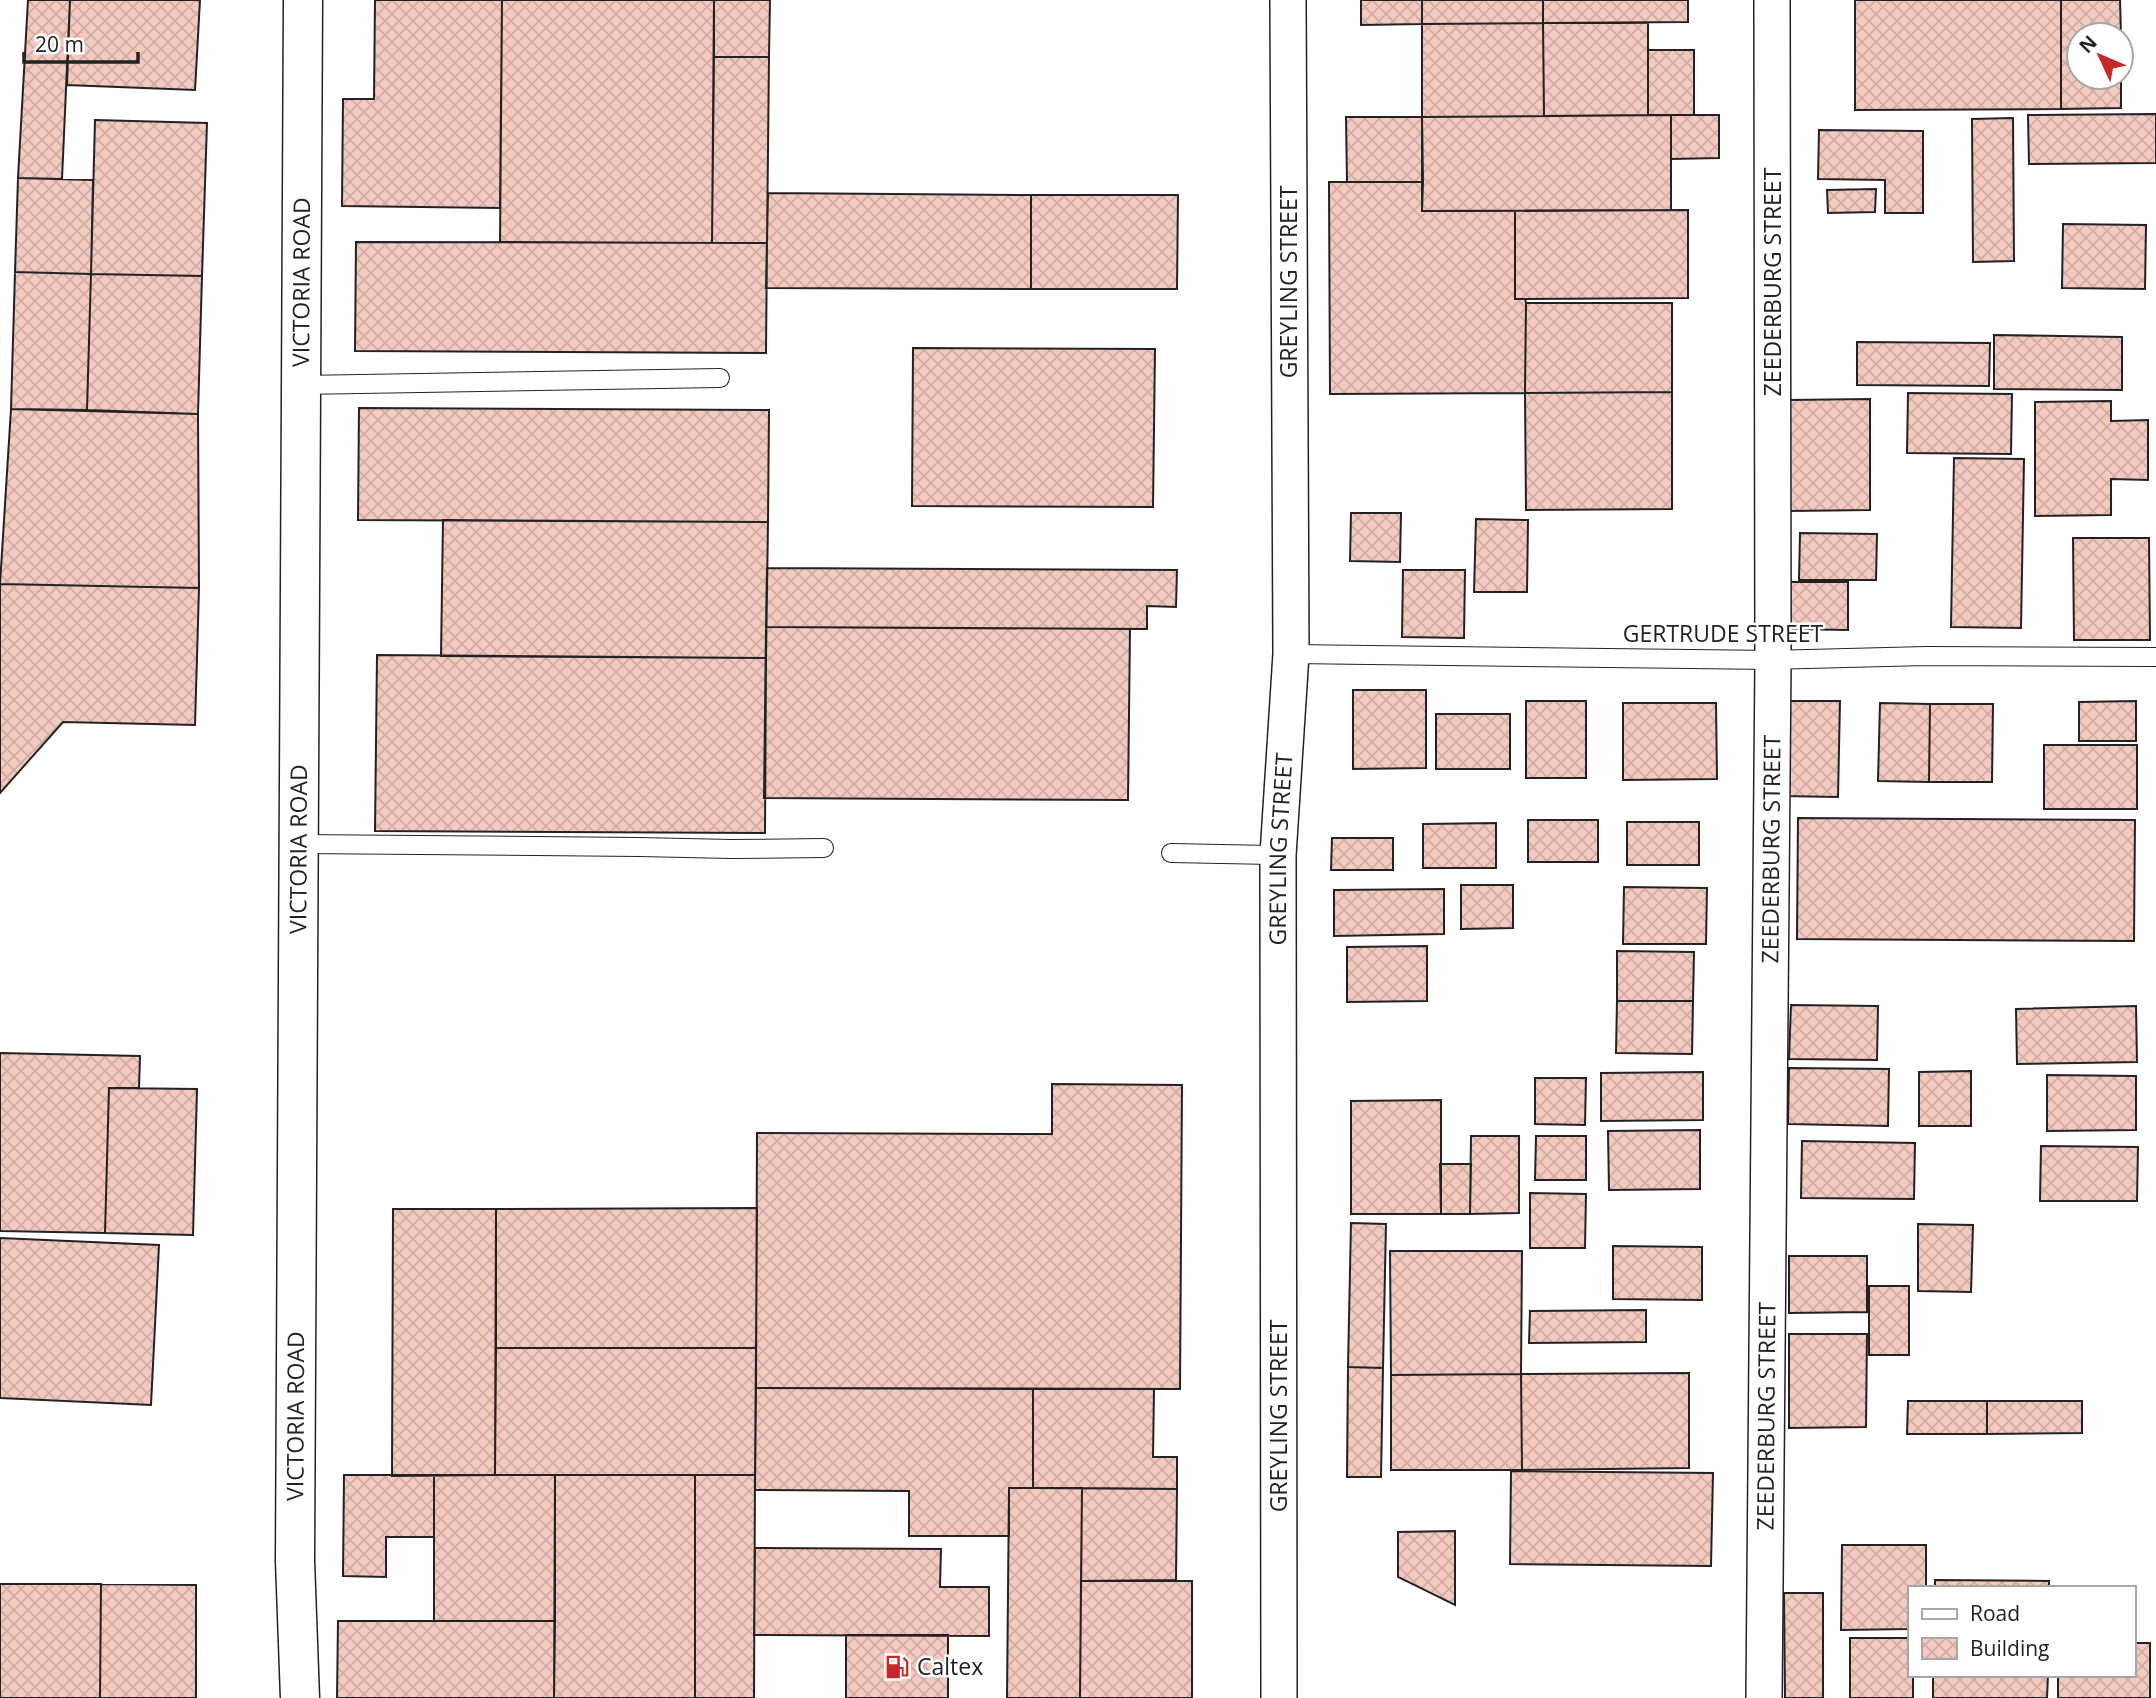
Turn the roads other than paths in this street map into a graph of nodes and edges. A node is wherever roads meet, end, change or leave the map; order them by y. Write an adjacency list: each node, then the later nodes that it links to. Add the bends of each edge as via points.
1 (303, 0): 5 (street, VICTORIA ROAD)
2 (1288, 0): 6 (street, GREYLING STREET)
3 (1772, 0): 8 (street, ZEEDERBURG STREET)
4 (720, 378): 5 (lane)
5 (301, 385): 9 (street, VICTORIA ROAD)
6 (1290, 654): 8 (lane, GERTRUDE STREET); 12 (street, GREYLING STREET)
7 (2156, 657): 8 (lane, GERTRUDE STREET)
8 (1773, 660): 15 (street, ZEEDERBURG STREET)
9 (298, 844): 10 (lane); 13 (street, VICTORIA ROAD, via 295,1561)
10 (824, 848)
11 (1171, 853): 12 (lane)
12 (1278, 855): 14 (street, GREYLING STREET)
13 (300, 1698)
14 (1279, 1698)
15 (1764, 1698)

